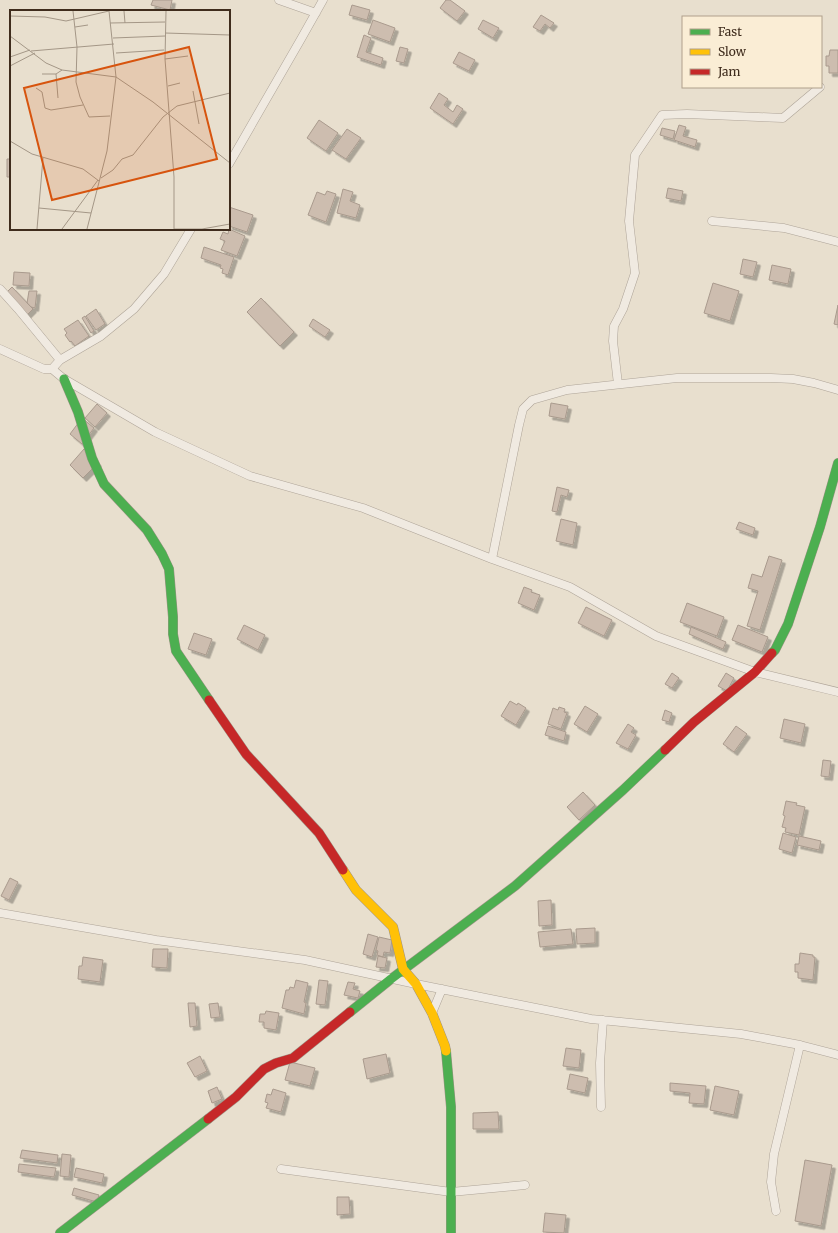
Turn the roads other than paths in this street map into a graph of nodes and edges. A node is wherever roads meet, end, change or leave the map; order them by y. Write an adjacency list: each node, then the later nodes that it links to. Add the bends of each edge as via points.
1 (278, 0): 3 (street)
2 (323, 0): 3 (street)
3 (316, 13): 5 (street)
4 (819, 88): 14 (street, via 783,118 662,115 635,155 629,221 634,273 623,309 614,326 613,341)
5 (230, 162)
6 (712, 221): 8 (street, via 784,228)
7 (190, 230): 11 (street, via 164,274 134,309 101,336)
8 (838, 242)
9 (0, 289): 11 (street)
10 (0, 349): 12 (street, via 44,369)
11 (60, 360): 12 (street)
12 (52, 369): 13 (street)
13 (64, 379): 17 (street, via 155,432 250,476 363,508); 21 (street, via 104,484 147,530 169,569 176,651 246,754 320,833 356,890 393,927)
14 (618, 384): 15 (street, via 677,378 771,378 793,379); 17 (street, via 567,390 532,400 523,409)
15 (838, 390)
16 (838, 463): 18 (street, via 788,624 775,650)
17 (492, 559): 18 (street, via 570,587 656,636)
18 (755, 672): 19 (street); 21 (street, via 694,722 623,790 515,886)
19 (838, 692)
20 (0, 913): 22 (street, via 156,940 305,960)
21 (403, 969): 22 (street); 23 (street)
22 (391, 979): 23 (street); 34 (street, via 293,1058 264,1069 236,1097)
23 (416, 984): 24 (street); 25 (street)
24 (442, 989): 25 (street); 26 (street)
25 (432, 1013): 32 (street, via 445,1046 451,1107)
26 (603, 1020): 27 (street, via 741,1034); 29 (street, via 600,1063)
27 (800, 1045): 28 (street); 33 (street, via 774,1154 772,1182)
28 (838, 1055)
29 (601, 1107)
30 (281, 1169): 32 (street)
31 (525, 1185): 32 (street)
32 (451, 1192): 35 (street)
33 (776, 1211)
34 (60, 1233)
35 (451, 1233)

